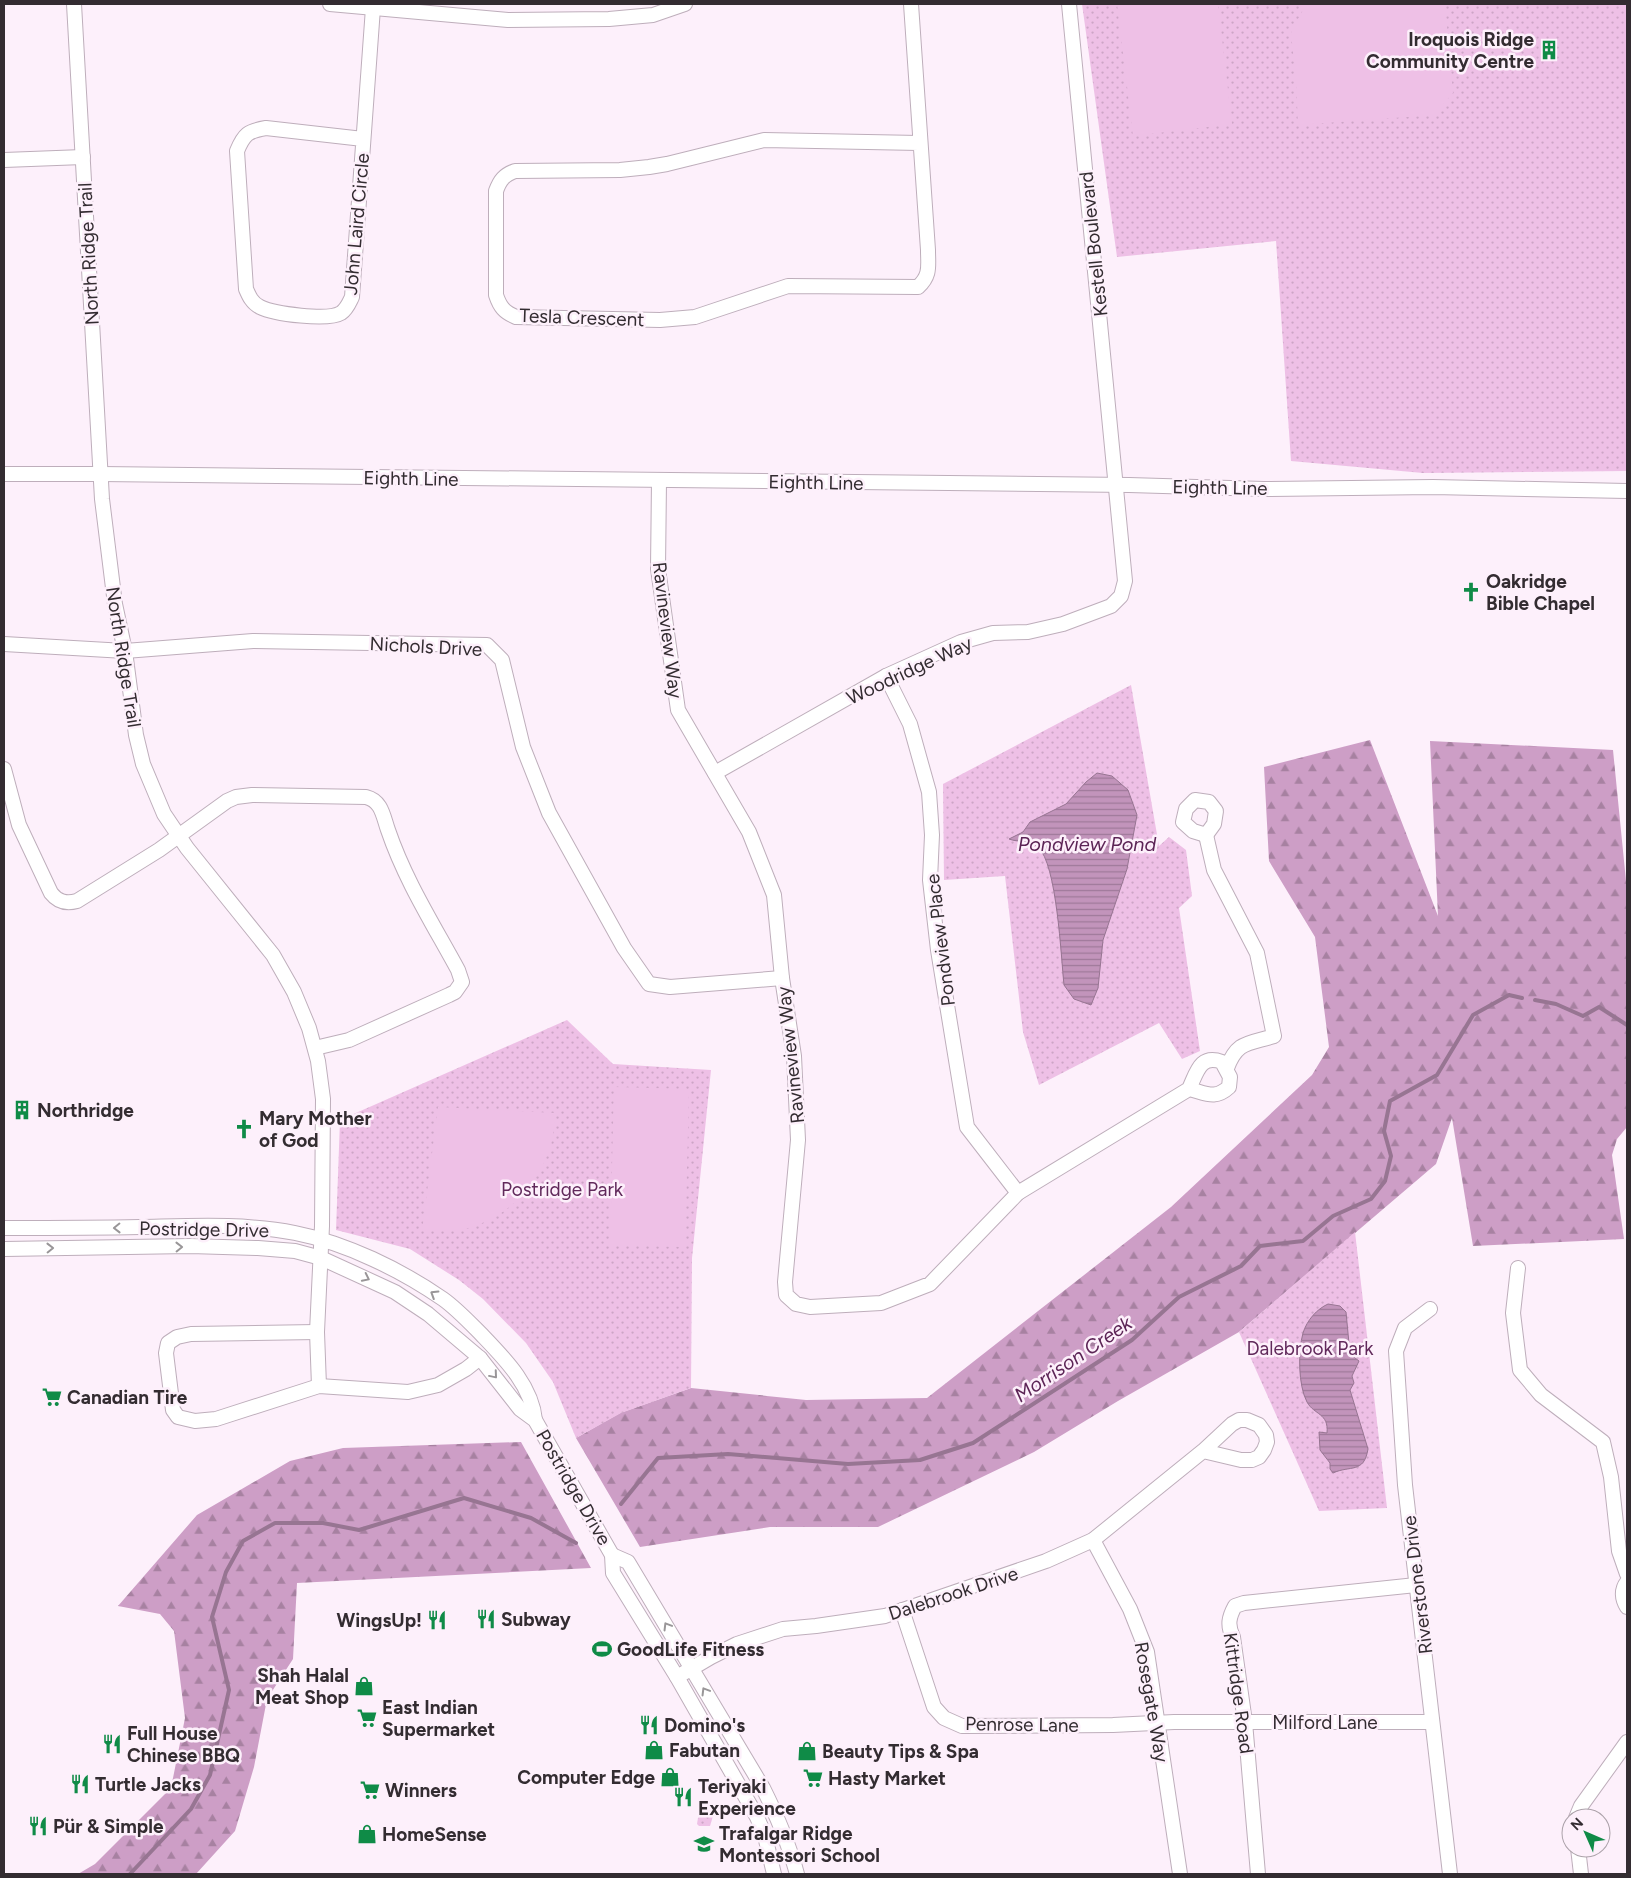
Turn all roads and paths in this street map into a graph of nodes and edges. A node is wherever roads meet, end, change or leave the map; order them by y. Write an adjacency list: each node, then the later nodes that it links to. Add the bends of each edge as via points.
1 (74, 4): 9 (street, North Ridge Trail)
2 (330, 4): 6 (street)
3 (685, 4): 6 (street, via 652,15 581,20 508,20)
4 (910, 4): 8 (street, Tesla Crescent)
5 (1069, 4): 14 (street, Kestell Boulevard)
6 (372, 8): 7 (street, John Laird Circle)
7 (363, 138): 7 (street, John Laird Circle, via 352,297 348,306 329,316 276,312 258,306 249,298 246,289 237,151 243,138 252,131 266,128)
8 (919, 143): 8 (street, Tesla Crescent, via 764,140 649,167 516,171 508,174 500,180 496,191 496,295 499,305 516,317 660,320 695,317 788,286 918,287 926,280 928,272)
9 (83, 156): 10 (street); 12 (street, North Ridge Trail)
10 (4, 160)
11 (4, 474): 12 (street, Eighth Line)
12 (100, 474): 13 (street, Eighth Line); 17 (street, North Ridge Trail, via 115,604)
13 (659, 481): 14 (street, Eighth Line); 20 (street, Ravineview Way, via 658,569 678,710)
14 (1116, 485): 15 (street, Eighth Line); 18 (street, Woodridge Way, via 1125,581 1121,596 1111,606 1063,624 1028,632 993,633 961,642)
15 (1627, 491)
16 (4, 644): 17 (street, Nichols Drive)
17 (125, 650): 22 (street, North Ridge Trail, via 143,764 164,814); 23 (street, Nichols Drive, via 253,641 487,645 502,660 523,747 549,813 624,948 649,984 670,987)
18 (886, 676): 20 (street, Woodridge Way); 27 (street, Pondview Place, via 910,724 929,792 932,835 930,880 967,1127)
19 (4, 769): 22 (street, via 19,824 51,893 62,902 77,901)
20 (715, 774): 23 (street, Ravineview Way, via 749,832 774,895)
21 (1206, 835): 25 (street, via 1214,870 1257,953 1274,1036 1239,1047)
22 (179, 836): 24 (street, North Ridge Trail, via 273,955 300,1005); 24 (street, via 240,796 366,797 379,805 407,878 462,982 455,992 350,1040)
23 (782, 978): 27 (street, Ravineview Way, via 794,1056 798,1140 786,1295 796,1304 810,1307 881,1303 930,1284)
24 (315, 1048): 29 (street, North Ridge Trail, via 322,1099)
25 (1227, 1068): 26 (street, Ravineview Way, via 1222,1062 1206,1061); 26 (street, via 1229,1087 1223,1093 1213,1096)
26 (1189, 1088): 27 (street, Ravineview Way)
27 (1018, 1193)
28 (4, 1228): 29 (street, Postridge Drive, one-way to 28, via 260,1228 216,1225)
29 (322, 1239): 31 (street, North Ridge Trail); 37 (street, Postridge Drive, one-way to 29, via 534,1406 526,1389 505,1359 444,1300 407,1277)
30 (4, 1249): 31 (street, Postridge Drive, one-way to 31, via 190,1246 294,1251)
31 (321, 1258): 34 (street, North Ridge Trail); 35 (street, Postridge Drive, one-way to 35, via 395,1292 428,1314)
32 (1518, 1268): 41 (street, via 1513,1313 1520,1370 1542,1395 1602,1442 1611,1477 1619,1551)
33 (1430, 1309): 43 (street, Riverstone Drive, via 1405,1328 1396,1351)
34 (317, 1332): 36 (street, North Ridge Trail); 36 (street, via 191,1334 168,1343 166,1353 173,1410 178,1417 196,1421 216,1419)
35 (480, 1358): 36 (street, via 466,1370 438,1385 408,1392); 37 (street, Postridge Drive, one-way to 37, via 520,1408)
36 (320, 1386)
37 (535, 1420): 40 (street, Postridge Drive)
38 (1203, 1452): 39 (street, Dalebrook Drive)
39 (1093, 1540): 45 (street, Dalebrook Drive, via 1046,1561); 48 (street, Rosegate Way, via 1130,1609 1148,1652)
40 (612, 1555): 46 (street, Postridge Drive, one-way to 40, via 628,1562); 47 (street, Postridge Drive, via 613,1573)
41 (1627, 1574)
42 (1627, 1582): 44 (street, via 1623,1601)
43 (1416, 1586): 49 (street, Kittridge Road, via 1235,1606 1228,1628); 50 (street, Riverstone Drive)
44 (1627, 1607)
45 (902, 1610): 46 (street, Dalebrook Drive, via 884,1616 783,1629 737,1644); 48 (street, Penrose Lane, via 934,1707 944,1718 962,1726)
46 (692, 1668): 47 (street, Dalebrook Drive); 55 (street, Postridge Drive, one-way to 46, via 783,1830 763,1788)
47 (677, 1677): 54 (street, Postridge Drive, via 757,1816)
48 (1157, 1722): 49 (street, Milford Lane); 56 (street, Rosegate Way)
49 (1245, 1722): 50 (street, Milford Lane); 57 (street, Kittridge Road)
50 (1432, 1722): 58 (street, Riverstone Drive)
51 (1627, 1742): 52 (street)
52 (1580, 1808)
53 (1579, 1858): 59 (street)
54 (774, 1874)
55 (797, 1874)
56 (1180, 1874)
57 (1258, 1874)
58 (1450, 1874)
59 (1581, 1874)

